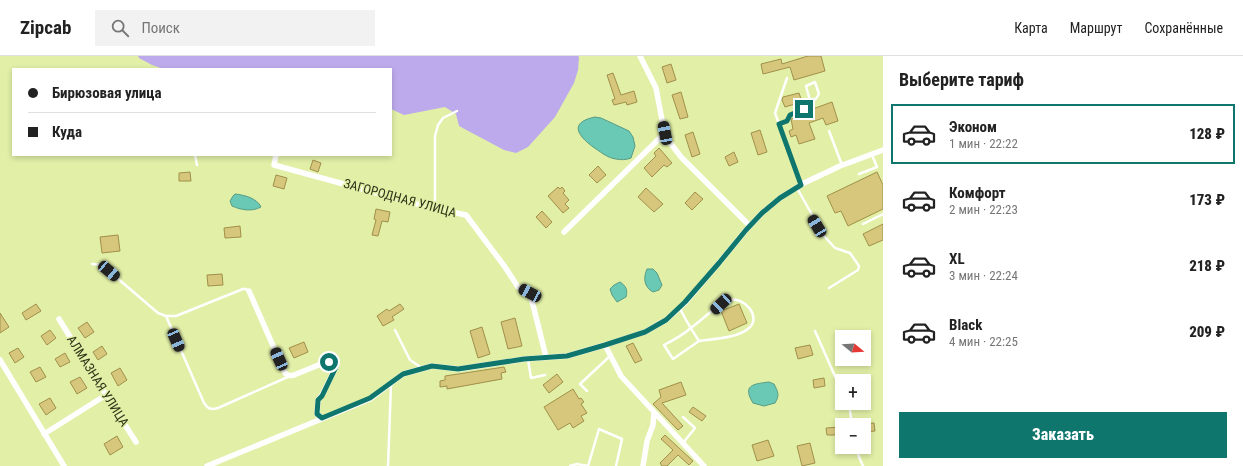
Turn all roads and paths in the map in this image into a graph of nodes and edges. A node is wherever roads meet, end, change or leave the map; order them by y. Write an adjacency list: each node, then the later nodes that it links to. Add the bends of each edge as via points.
1 (640, 56): 7 (street, via 656,88)
2 (787, 78): 5 (lane, via 775,113)
3 (811, 104): 3 (lane, via 820,94 815,82 806,86); 5 (lane)
4 (457, 111): 16 (lane, via 443,118 435,136)
5 (779, 124): 15 (lane)
6 (830, 131): 13 (lane)
7 (665, 133): 19 (street, via 681,157); 20 (street)
8 (883, 150): 9 (street)
9 (871, 154): 13 (street); 14 (lane, via 877,167)
10 (195, 156): 12 (lane)
11 (276, 156): 16 (street, ЗАГОРОДНАЯ УЛИЦА, via 274,165)
12 (197, 165)
13 (842, 165): 15 (street)
14 (859, 174)
15 (799, 186): 19 (street, via 780,198); 22 (lane, via 824,236 835,248 850,253 859,266 858,270)
16 (435, 208): 33 (street, ЗАГОРОДНАЯ УЛИЦА, via 466,216 506,267 518,287 530,293)
17 (883, 214): 18 (lane)
18 (863, 224)
19 (750, 226): 24 (street)
20 (564, 232)
21 (92, 264): 25 (lane, via 102,265 158,313)
22 (829, 288)
23 (249, 291): 25 (lane, via 242,289 176,316); 38 (street, via 285,373)
24 (680, 307): 27 (lane); 31 (street, via 666,320 645,332)
25 (166, 316): 38 (lane, via 204,403 212,410)
26 (59, 319): 42 (street, АЛМАЗНАЯ УЛИЦА)
27 (691, 329): 30 (lane); 30 (lane, via 664,346 673,359); 30 (lane, via 721,304 733,299 740,300 751,310 754,317 751,327 742,333)
28 (395, 330): 36 (lane, via 410,360)
29 (815, 331): 39 (lane)
30 (699, 341)
31 (605, 345): 32 (street); 33 (street, via 567,356)
32 (610, 356): 41 (lane, via 580,384); 43 (street, via 621,376)
33 (546, 357): 34 (street)
34 (528, 359): 36 (street, via 458,369 432,366); 37 (lane, via 531,378)
35 (0, 360): 46 (street)
36 (422, 369): 40 (street, via 403,374)
37 (545, 374)
38 (291, 376): 45 (street, via 326,362 334,364 336,367 318,400 317,414)
39 (835, 376)
40 (391, 383): 45 (street, via 370,398); 52 (lane)
41 (587, 391)
42 (106, 395): 46 (street); 47 (street, АЛМАЗНАЯ УЛИЦА)
43 (654, 412): 48 (street); 56 (street)
44 (683, 417): 48 (lane, via 695,428)
45 (322, 418): 51 (street)
46 (44, 434): 50 (street)
47 (136, 442)
48 (683, 443): 57 (street)
49 (858, 454): 58 (lane)
50 (64, 466)
51 (207, 466)
52 (388, 466)
53 (570, 466): 54 (lane)
54 (588, 466): 55 (lane, via 599,429 622,439)
55 (616, 466)
56 (643, 466)
57 (704, 466)
58 (864, 466)

